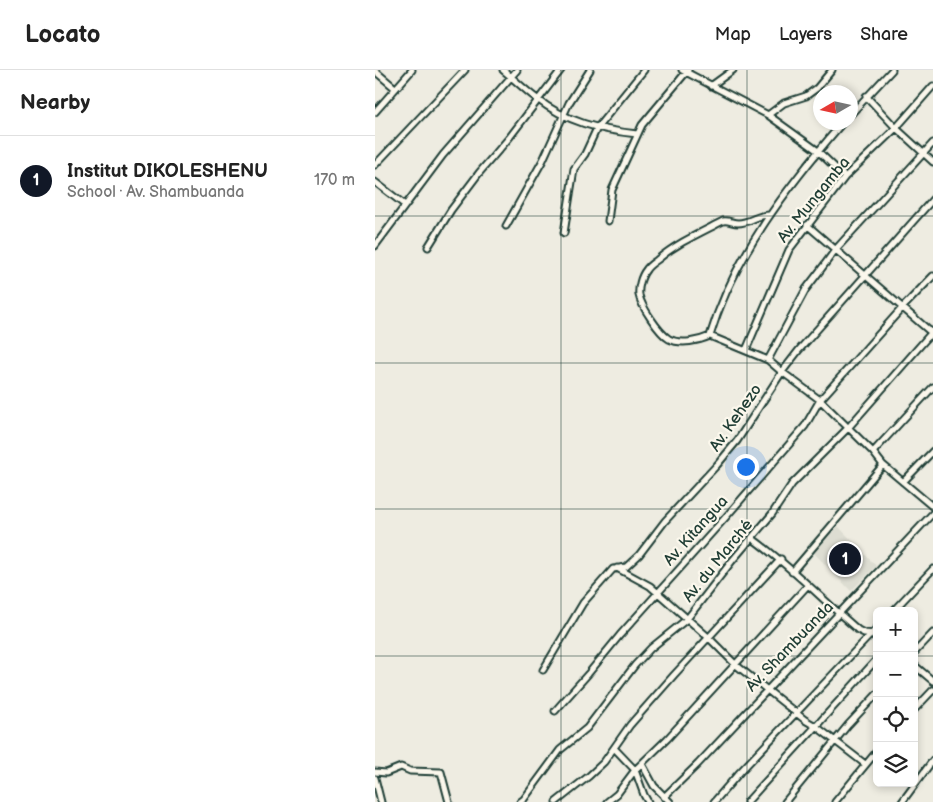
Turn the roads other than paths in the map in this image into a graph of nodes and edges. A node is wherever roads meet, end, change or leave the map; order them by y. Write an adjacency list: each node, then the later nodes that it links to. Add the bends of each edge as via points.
1 (412, 70): 16 (street)
2 (465, 70): 31 (street)
3 (503, 70): 13 (street)
4 (517, 70): 13 (street)
5 (561, 70): 18 (street)
6 (590, 70): 22 (street)
7 (644, 70): 23 (street)
8 (733, 70): 14 (street)
9 (832, 70): 21 (street, via 806,96 784,103)
10 (892, 70): 17 (street)
11 (375, 71): 16 (street)
12 (685, 71): 14 (street); 26 (street)
13 (511, 77): 18 (street); 35 (street, via 443,155)
14 (711, 86): 21 (street)
15 (933, 86): 24 (street, Av. Mungamba)
16 (395, 88): 20 (street)
17 (866, 96): 19 (street); 24 (street)
18 (537, 100): 22 (street); 42 (street, via 451,210)
19 (858, 106)
20 (375, 112)
21 (767, 115): 28 (street)
22 (563, 116): 23 (street); 39 (street)
23 (597, 128): 26 (street); 40 (street, via 574,169)
24 (896, 128): 29 (street); 32 (street, Av. Mungamba)
25 (836, 130): 28 (street)
26 (637, 134): 37 (street, via 613,190)
27 (933, 143): 29 (street)
28 (819, 151): 32 (street); 36 (street)
29 (924, 153): 30 (street); 43 (street)
30 (933, 162)
31 (375, 164)
32 (845, 177): 38 (street, Av. Mungamba)
33 (375, 182): 35 (street)
34 (933, 198): 44 (street, Av. Kehezo)
35 (405, 205): 41 (street)
36 (770, 215): 48 (street, via 726,291); 48 (street, via 739,223 723,221 672,247 646,268 639,293 650,317 664,334 677,341 700,341)
37 (608, 222)
38 (807, 225): 43 (street); 49 (street, Av. Mungamba, via 789,250)
39 (506, 226)
40 (564, 233)
41 (375, 246)
42 (429, 247)
43 (836, 249): 44 (street); 50 (street, via 806,289)
44 (866, 276): 46 (street); 51 (street, Av. Kehezo)
45 (933, 276): 46 (street, Av. Kitangua)
46 (903, 307): 47 (street); 53 (street, Av. Kitangua)
47 (932, 333): 54 (street, Av. du Marché)
48 (710, 336): 49 (street)
49 (746, 350): 50 (street)
50 (768, 360): 51 (street)
51 (782, 372): 53 (street); 63 (street, Av. Kehezo, via 737,442 665,521 639,555 626,567)
52 (933, 387): 56 (street)
53 (820, 400): 54 (street); 67 (street, Av. Kitangua, via 805,426)
54 (848, 428): 56 (street); 61 (street, Av. du Marché, via 792,484)
55 (933, 451): 58 (street)
56 (873, 452): 57 (street)
57 (883, 465): 58 (street); 65 (street)
58 (903, 482): 59 (street)
59 (933, 507)
60 (933, 513): 69 (street, Av. Shambuanda)
61 (753, 539): 62 (street); 70 (street, Av. du Marché)
62 (781, 559): 65 (street); 74 (street)
63 (617, 568): 67 (street); 79 (street, Av. Kehezo, via 605,576 583,603)
64 (933, 569): 68 (street)
65 (791, 572): 66 (street)
66 (809, 585): 69 (street); 77 (street)
67 (658, 593): 70 (street); 85 (street, Av. Kitangua)
68 (897, 607)
69 (839, 614): 72 (street, via 864,633); 81 (street, Av. Shambuanda)
70 (687, 619): 74 (street); 100 (street, Av. du Marché, via 635,665 587,728 560,750)
71 (933, 633): 75 (street)
72 (873, 634)
73 (873, 636): 86 (street)
74 (708, 637): 77 (street); 89 (street, via 630,725)
75 (915, 652)
76 (873, 664): 87 (street)
77 (736, 665): 81 (street); 92 (street)
78 (918, 668): 80 (street)
79 (543, 670)
80 (933, 681)
81 (767, 690): 86 (street); 97 (street, Av. Shambuanda)
82 (933, 690): 84 (street)
83 (874, 697): 88 (street)
84 (918, 706)
85 (555, 711)
86 (796, 713): 87 (street); 105 (street)
87 (817, 727): 88 (street); 106 (street)
88 (834, 742): 93 (street); 107 (street)
89 (614, 748): 94 (street); 101 (street, via 589,776)
90 (873, 755): 93 (street)
91 (933, 760): 109 (street)
92 (642, 764): 94 (street); 97 (street)
93 (865, 764): 108 (street)
94 (635, 770): 102 (street); 103 (street)
95 (375, 772): 99 (street, via 386,773 401,767 410,771 441,772)
96 (375, 778): 98 (street)
97 (664, 797): 104 (street)
98 (381, 802)
99 (449, 802)
100 (520, 802)
101 (555, 802)
102 (607, 802)
103 (648, 802)
104 (670, 802)
105 (714, 802)
106 (747, 802)
107 (785, 802)
108 (835, 802)
109 (902, 802)

